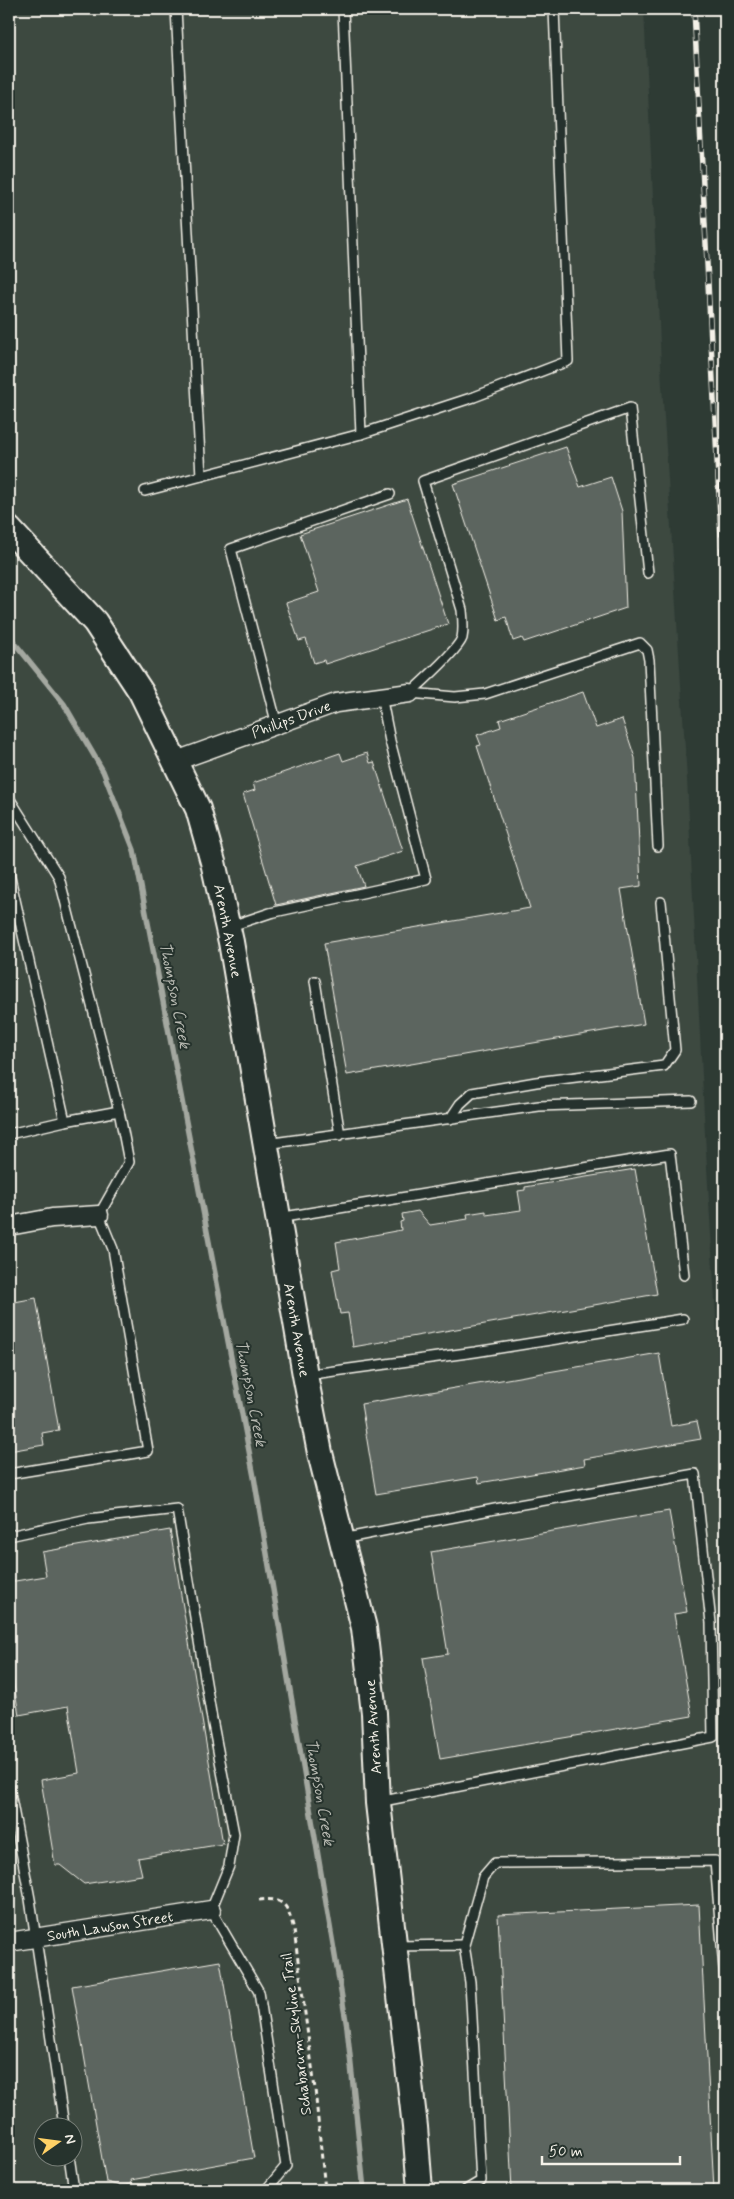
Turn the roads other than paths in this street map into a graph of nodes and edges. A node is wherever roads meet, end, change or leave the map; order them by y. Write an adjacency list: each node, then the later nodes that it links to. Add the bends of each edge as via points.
1 (176, 9): 5 (lane)
2 (343, 9): 4 (lane)
3 (554, 9): 4 (lane, via 568,361 474,397)
4 (361, 434): 5 (lane)
5 (201, 476): 6 (lane)
6 (145, 491)
7 (390, 494): 12 (lane, via 231,549)
8 (9, 529): 13 (street, Arenth Avenue, via 95,622 141,692)
9 (648, 573): 10 (lane, via 630,408 423,481 462,610 463,626 458,645)
10 (410, 694): 11 (street, Phillips Drive); 15 (lane, via 455,697 485,694 640,643 647,650 649,660)
11 (381, 696): 12 (street, Phillips Drive, via 336,703); 18 (lane, via 426,879 270,913)
12 (277, 725): 13 (street, Phillips Drive)
13 (176, 760): 18 (street, Arenth Avenue, via 198,809)
14 (9, 798): 21 (lane, via 59,877)
15 (658, 846)
16 (9, 873): 23 (lane)
17 (661, 902): 22 (lane, via 675,1050 664,1066 472,1093)
18 (228, 927): 26 (street, Arenth Avenue)
19 (315, 981): 25 (lane)
20 (691, 1102): 22 (lane, via 539,1106)
21 (119, 1111): 23 (lane); 27 (lane, via 129,1162)
22 (450, 1118): 25 (lane)
23 (65, 1121): 24 (lane)
24 (9, 1134)
25 (340, 1135): 26 (lane)
26 (265, 1144): 28 (street, Arenth Avenue)
27 (99, 1215): 29 (street, via 52,1218); 33 (lane, via 113,1250 148,1451)
28 (278, 1218): 30 (lane, via 670,1154); 32 (street, Arenth Avenue)
29 (9, 1226)
30 (684, 1275)
31 (683, 1319): 32 (lane)
32 (304, 1375): 35 (street, Arenth Avenue)
33 (9, 1474)
34 (9, 1536): 38 (lane, via 88,1519 177,1509 234,1834 229,1866)
35 (341, 1539): 37 (street, Arenth Avenue, via 364,1628 374,1712); 37 (lane, via 695,1474 711,1623 713,1737)
36 (9, 1786): 39 (lane)
37 (378, 1803): 41 (street, Arenth Avenue)
38 (211, 1910): 39 (street, South Lawson Street); 47 (lane, via 259,1992 286,2166)
39 (34, 1938): 40 (street, South Lawson Street); 44 (lane)
40 (9, 1942)
41 (394, 1946): 42 (lane); 48 (street, Arenth Avenue)
42 (464, 1946): 43 (lane, via 483,1876 495,1863 715,1861); 49 (lane, via 470,1982 481,2181)
43 (725, 1981)
44 (62, 2116)
45 (70, 2166): 46 (lane)
46 (74, 2190)
47 (263, 2190)
48 (420, 2190)
49 (466, 2190)

